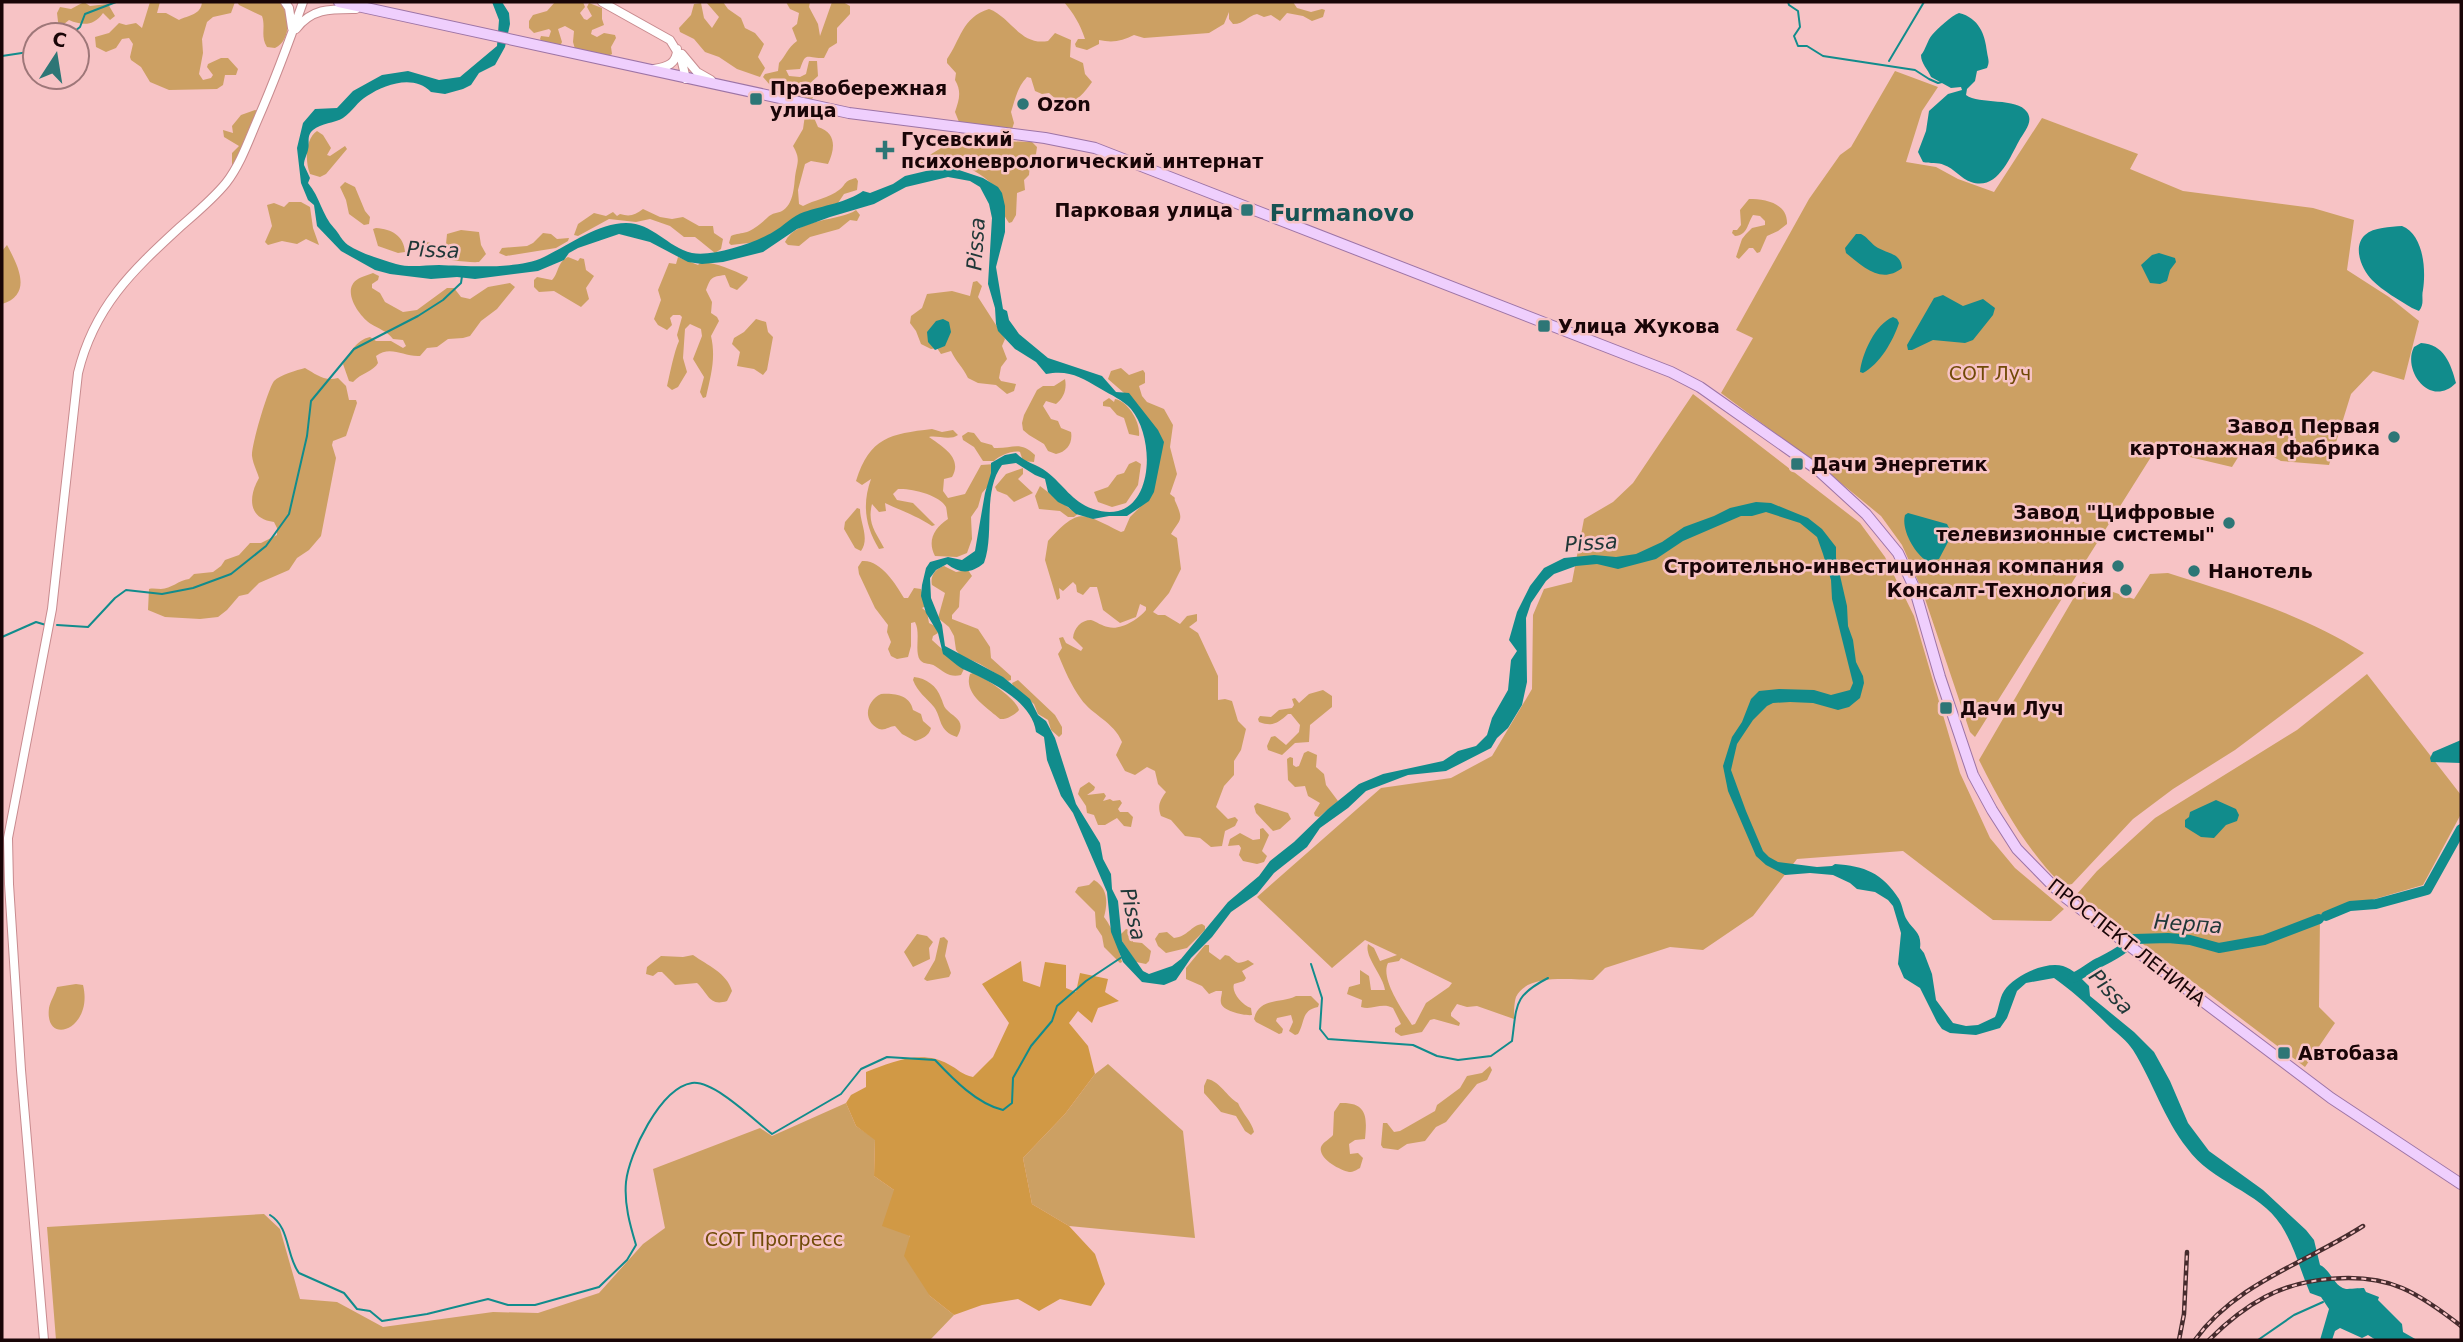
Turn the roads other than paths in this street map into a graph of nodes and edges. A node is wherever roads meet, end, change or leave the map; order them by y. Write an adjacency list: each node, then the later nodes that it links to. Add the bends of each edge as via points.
1 (285, 2): 6 (street)
2 (303, 2): 6 (street)
3 (338, 2): 5 (main road, ПРОСПЕКТ ЛЕНИНА)
4 (602, 2): 7 (street, via 664,36)
5 (368, 8): 6 (street, via 313,13); 8 (main road, ПРОСПЕКТ ЛЕНИНА)
6 (292, 34): 12 (street, via 234,172 116,292 96,320 78,373 52,609 8,838 21,1070)
7 (677, 49): 8 (street, via 670,65); 9 (street); 10 (street, via 697,72)
8 (646, 70): 9 (main road, ПРОСПЕКТ ЛЕНИНА)
9 (686, 79): 10 (main road, ПРОСПЕКТ ЛЕНИНА)
10 (726, 88): 11 (main road, ПРОСПЕКТ ЛЕНИНА, via 849,113 1045,138 1102,151 1700,387 1818,470 1866,513 1898,553 1914,587 1973,775 2017,849 2044,879 2331,1098)
11 (2461, 1184)
12 (44, 1340)

